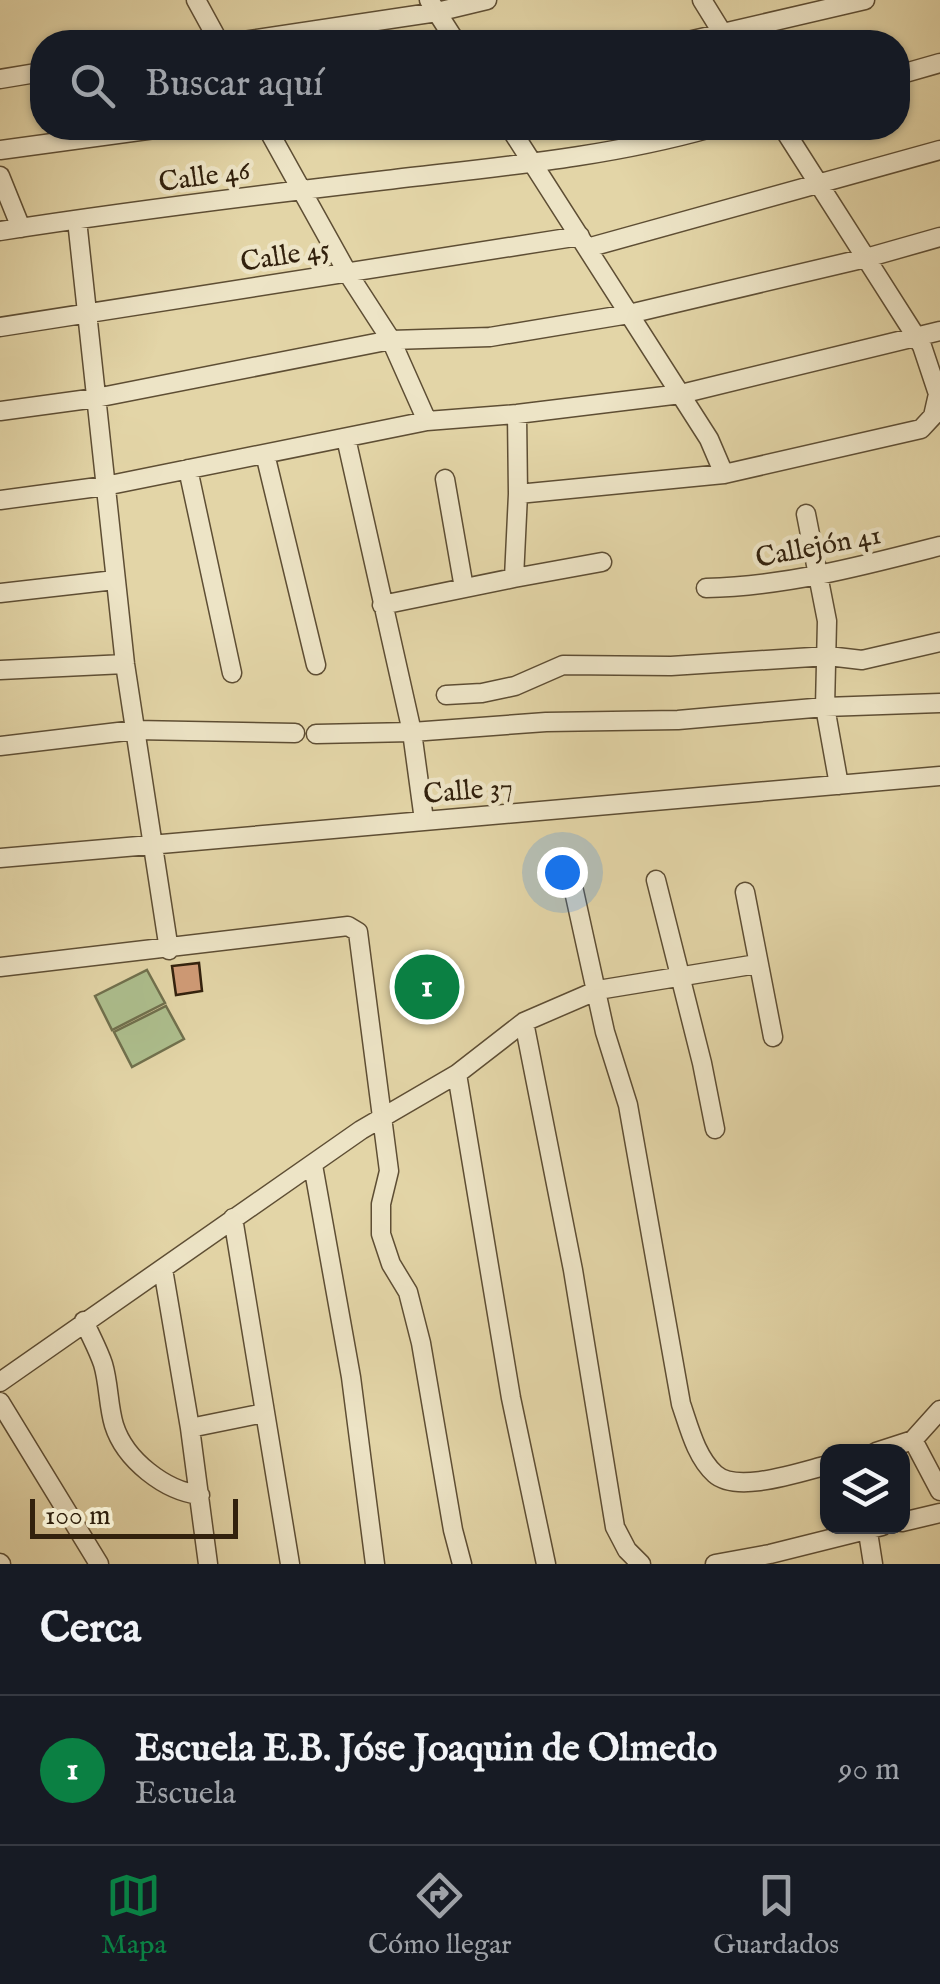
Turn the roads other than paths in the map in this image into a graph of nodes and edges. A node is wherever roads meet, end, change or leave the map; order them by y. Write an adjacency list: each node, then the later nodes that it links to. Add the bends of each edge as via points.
1 (196, 0): 6 (street)
2 (487, 0): 5 (street)
3 (702, 0): 9 (street)
4 (865, 0): 10 (street)
5 (433, 6): 7 (street); 8 (street)
6 (213, 30)
7 (302, 30)
8 (448, 30)
9 (721, 30)
10 (755, 30)
11 (940, 63): 12 (street)
12 (910, 72)
13 (30, 74): 14 (street)
14 (0, 78)
15 (74, 140): 20 (street)
16 (274, 140): 25 (street)
17 (518, 140): 22 (street)
18 (668, 140): 22 (street, Calle 46)
19 (791, 140): 24 (street)
20 (0, 150)
21 (940, 150): 24 (street, Calle 45)
22 (533, 163): 25 (street, Calle 46); 30 (street)
23 (0, 176): 27 (street)
24 (820, 184): 30 (street, Calle 45); 31 (street)
25 (301, 190): 26 (street, Calle 46); 32 (street)
26 (77, 220): 27 (street, Calle 46); 33 (street)
27 (21, 228): 28 (street, Calle 46)
28 (0, 231)
29 (940, 237): 31 (street)
30 (584, 242): 32 (street, Calle 45); 34 (street)
31 (866, 258): 34 (street); 37 (street)
32 (347, 272): 33 (street, Calle 45); 38 (street)
33 (87, 314): 35 (street, Calle 45); 40 (street)
34 (630, 314): 38 (street, via 490,337); 39 (street)
35 (0, 326)
36 (940, 331): 37 (street)
37 (917, 338): 39 (street); 47 (street, via 938,394 937,407 920,429)
38 (391, 340): 40 (street); 43 (street)
39 (681, 394): 42 (street); 47 (street)
40 (96, 398): 41 (street); 49 (street)
41 (0, 411)
42 (518, 414): 43 (street); 50 (street)
43 (427, 421): 44 (street)
44 (346, 438): 45 (street); 61 (street)
45 (265, 454): 46 (street); 65 (street)
46 (188, 469): 49 (street); 67 (street)
47 (724, 474): 50 (street)
48 (445, 478): 58 (street)
49 (105, 486): 51 (street); 57 (street)
50 (518, 494): 56 (street)
51 (0, 500)
52 (806, 514): 55 (street)
53 (940, 546): 55 (street, Callejón 41)
54 (602, 562): 56 (street)
55 (819, 576): 59 (street, Callejón 41); 63 (street)
56 (514, 578): 58 (street)
57 (115, 580): 60 (street); 64 (street)
58 (464, 588): 61 (street)
59 (706, 588)
60 (0, 593)
61 (382, 606): 72 (street)
62 (940, 642): 63 (street, via 862,660)
63 (828, 656): 68 (street, via 564,665 515,686); 70 (street)
64 (125, 664): 66 (street); 71 (street)
65 (316, 664)
66 (0, 670)
67 (232, 673)
68 (446, 695)
69 (940, 702): 70 (street)
70 (825, 707): 72 (street); 77 (street)
71 (135, 730): 73 (street); 75 (street); 79 (street)
72 (412, 732): 74 (street); 78 (street)
73 (296, 733)
74 (316, 734)
75 (0, 746)
76 (940, 776): 77 (street, Calle 37)
77 (839, 784): 78 (street, Calle 37)
78 (424, 820): 79 (street, Calle 37)
79 (152, 843): 80 (street, Calle 37); 84 (street)
80 (0, 858)
81 (656, 880): 87 (street)
82 (572, 882): 88 (street)
83 (744, 892): 85 (street)
84 (169, 950): 86 (street); 92 (street, via 354,928)
85 (757, 964): 87 (street); 90 (street)
86 (0, 967)
87 (678, 976): 88 (street); 93 (street)
88 (598, 990): 89 (street); 105 (street, via 628,1105 680,1404 697,1449 716,1476 739,1484)
89 (524, 1022): 91 (street); 118 (street, via 574,1270 615,1528)
90 (774, 1037)
91 (457, 1074): 92 (street); 117 (street)
92 (384, 1116): 94 (street); 116 (street, via 389,1171 380,1234 408,1292 421,1343)
93 (715, 1129)
94 (312, 1165): 95 (street); 115 (street, via 351,1378)
95 (232, 1218): 96 (street); 101 (street)
96 (164, 1268): 97 (street); 102 (street)
97 (84, 1321): 98 (street); 107 (street, via 101,1359 121,1442 178,1492)
98 (0, 1382)
99 (0, 1402): 112 (street)
100 (940, 1410): 103 (street)
101 (264, 1413): 102 (street); 114 (street)
102 (190, 1428): 107 (street)
103 (912, 1440): 104 (street); 106 (street)
104 (900, 1444)
105 (820, 1467)
106 (940, 1491)
107 (200, 1496): 113 (street)
108 (940, 1514): 109 (street)
109 (910, 1520)
110 (848, 1534): 119 (street)
111 (872, 1534): 120 (street)
112 (99, 1564)
113 (208, 1564)
114 (290, 1564)
115 (375, 1564)
116 (462, 1564)
117 (546, 1564)
118 (641, 1564)
119 (715, 1564)
120 (873, 1564)

